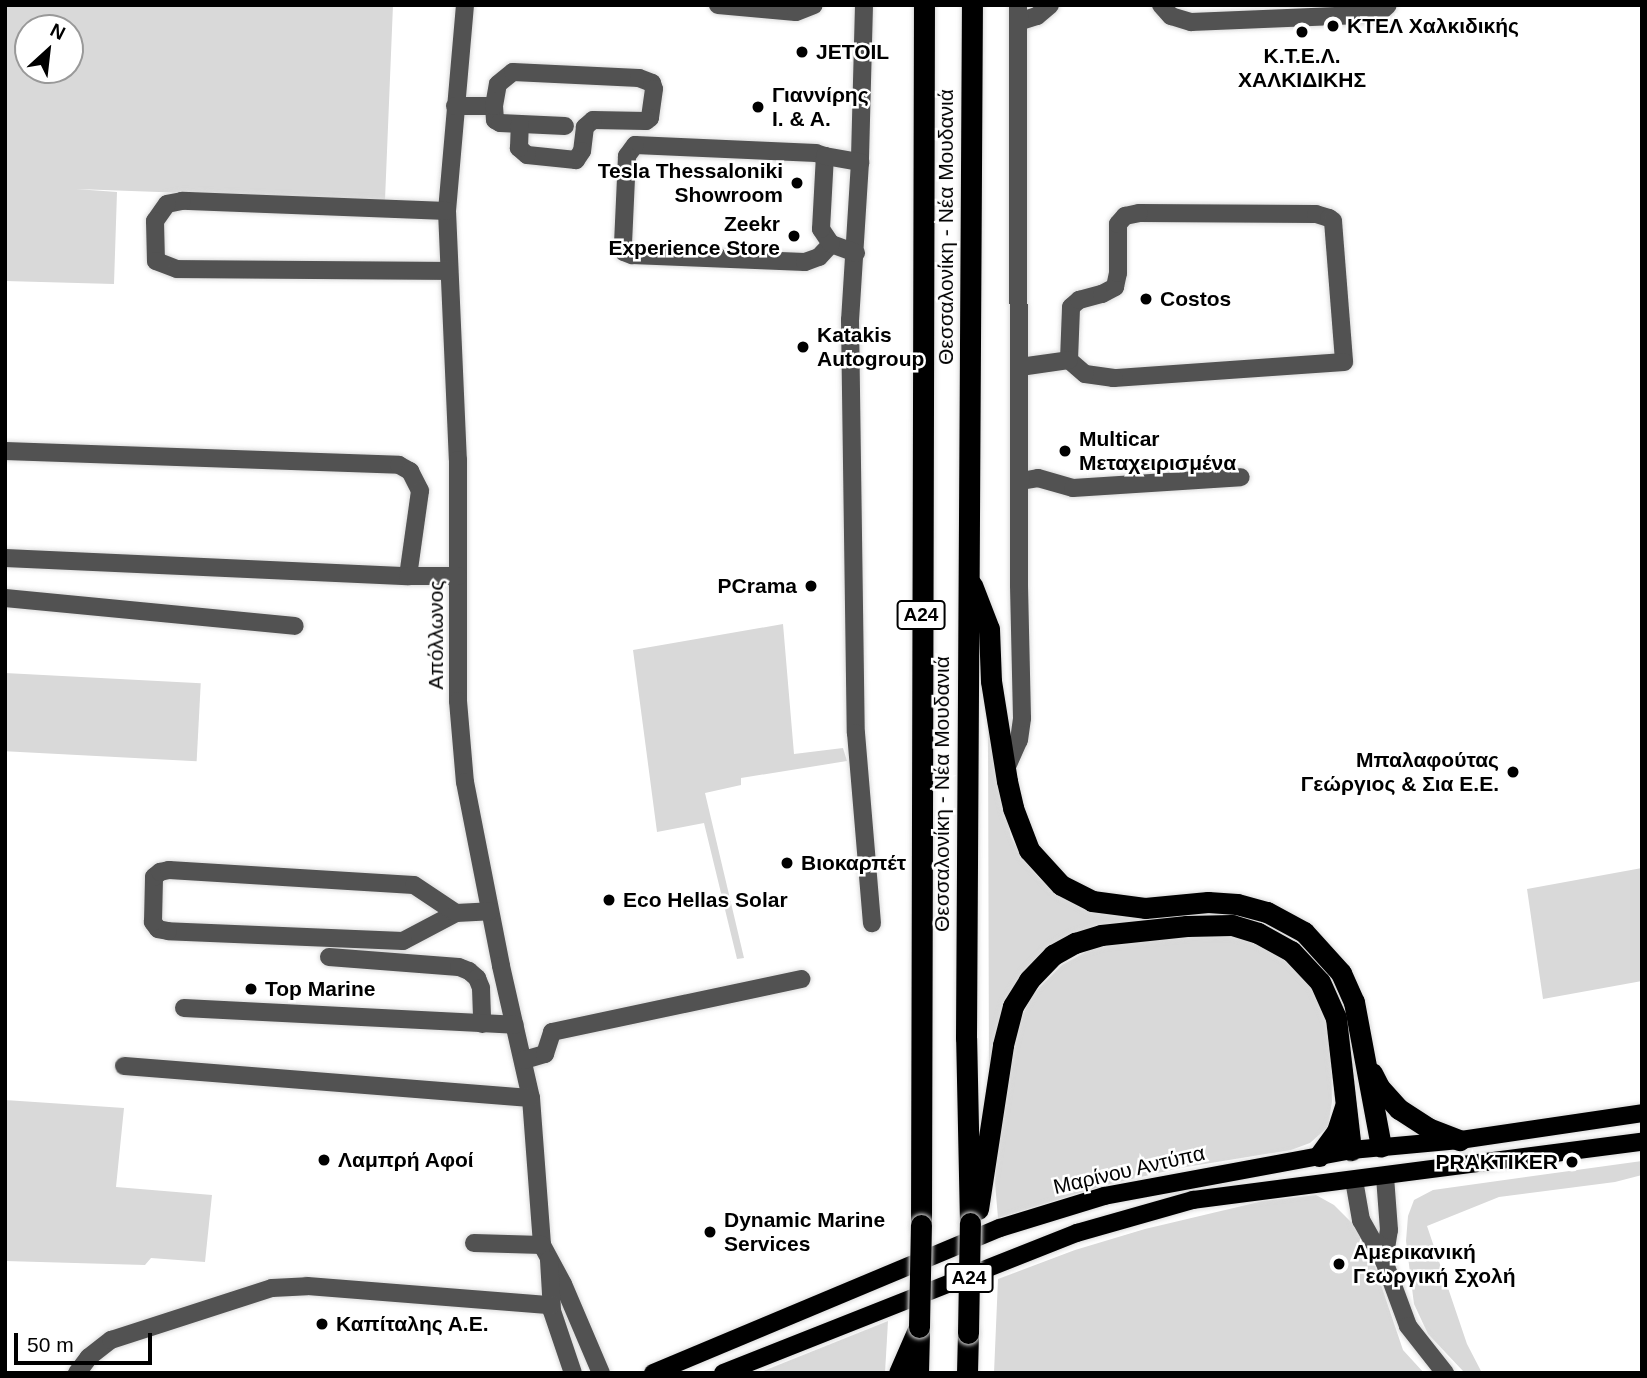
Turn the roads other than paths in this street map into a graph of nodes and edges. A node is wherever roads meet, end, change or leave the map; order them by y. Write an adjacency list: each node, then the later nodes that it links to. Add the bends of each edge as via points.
1 (465, 5): 11 (street, Απόλλωνος)
2 (718, 5): 3 (street, via 796,12)
3 (814, 5)
4 (863, 5): 16 (street)
5 (924, 5): 59 (highway, Θεσσαλονίκη - Νέα Μουδανιά / Α24, bridge)
6 (972, 5): 29 (highway, Θεσσαλονίκη - Νέα Μουδανιά / Α24)
7 (1050, 5): 10 (street, via 1037,16)
8 (1161, 5): 9 (street, via 1171,16 1191,22 1378,14)
9 (1388, 5)
10 (1018, 14): 22 (street)
11 (455, 106): 12 (street); 17 (street, Απόλλωνος)
12 (494, 106): 13 (street, via 496,122); 13 (street, via 498,84 513,72 639,78 652,83 654,89 650,118 593,120 585,127 576,160 527,155 519,148)
13 (520, 124): 14 (street)
14 (565, 126)
15 (825, 156): 16 (street); 18 (street, via 821,229); 18 (street, via 635,145 627,156 623,244 624,252 632,255 805,262 819,257)
16 (860, 162): 19 (street)
17 (447, 211): 20 (street, Απόλλωνος); 20 (street, via 182,201 167,204 155,221 156,261 177,269)
18 (831, 244): 19 (street)
19 (856, 253): 35 (street, via 850,320 856,733)
20 (448, 271): 28 (street, Απόλλωνος, via 458,460)
21 (1069, 360): 21 (street, via 1071,307 1115,287 1118,224 1125,216 1316,214 1334,221 1344,362 1094,378); 22 (street)
22 (1020, 367): 25 (street)
23 (5, 451): 27 (street, via 399,465 410,471 420,491)
24 (1241, 477): 25 (street, via 1073,488 1038,478)
25 (1021, 481): 32 (street, via 1022,718 1019,740)
26 (5, 558): 27 (street)
27 (408, 576): 28 (street)
28 (458, 576): 33 (street, Απόλλωνος, via 458,701 465,782)
29 (968, 577): 32 (highway, via 989,629 991,681); 54 (highway, Θεσσαλονίκη - Νέα Μουδανιά / Α24)
30 (5, 598): 31 (street)
31 (295, 626)
32 (1005, 771): 42 (highway, via 1029,850 1061,885 1076,894 1145,908 1237,904 1280,917 1304,932 1331,959 1348,986)
33 (490, 911): 34 (street); 40 (street, Απόλλωνος)
34 (456, 913): 34 (street, via 414,886 169,870 154,877 153,922 168,931 403,941)
35 (872, 923)
36 (329, 957): 39 (street, via 459,967 477,978)
37 (801, 979): 41 (street, via 555,1031 545,1054)
38 (184, 1008): 39 (street)
39 (482, 1024): 40 (street)
40 (515, 1025): 41 (street, Απόλλωνος)
41 (524, 1060): 44 (street, Απόλλωνος)
42 (1367, 1063): 47 (highway, via 1378,1087 1399,1108 1428,1128); 49 (highway)
43 (124, 1066): 44 (street)
44 (531, 1098): 56 (street, Απόλλωνος)
45 (1346, 1105): 50 (highway); 51 (highway); 54 (highway, via 1332,1005 1312,971 1281,944 1246,929 1217,925 1087,938 1043,964 1013,1006 996,1086 980,1204)
46 (1642, 1113): 47 (main road, Μαρίνου Αντύπα)
47 (1460, 1140): 49 (main road, Μαρίνου Αντύπα)
48 (1642, 1142): 52 (main road, Μαρίνου Αντύπα)
49 (1381, 1146): 50 (main road, Μαρίνου Αντύπα); 52 (main road)
50 (1351, 1150): 51 (main road, Μαρίνου Αντύπα); 53 (main road)
51 (1319, 1156): 63 (main road, Μαρίνου Αντύπα, via 1154,1185 1046,1212)
52 (1385, 1177): 53 (main road, Μαρίνου Αντύπα); 57 (street, via 1389,1230)
53 (1354, 1181): 57 (street, via 1361,1220); 64 (main road, Μαρίνου Αντύπα, via 1193,1200 1132,1216 1004,1261)
54 (970, 1223): 67 (highway, Θεσσαλονίκη - Νέα Μουδανιά / Α24, bridge)
55 (474, 1243): 56 (street)
56 (545, 1251): 58 (street, Απόλλωνος); 62 (street)
57 (1384, 1261): 68 (street, via 1408,1326)
58 (551, 1305): 60 (street, via 307,1286 272,1288 111,1340); 61 (street, Απόλλωνος)
59 (919, 1327): 65 (highway); 66 (highway, Θεσσαλονίκη - Νέα Μουδανιά / Α24)
60 (77, 1373)
61 (573, 1373)
62 (601, 1373)
63 (653, 1373)
64 (723, 1373)
65 (899, 1373)
66 (918, 1373)
67 (967, 1373)
68 (1445, 1373)

